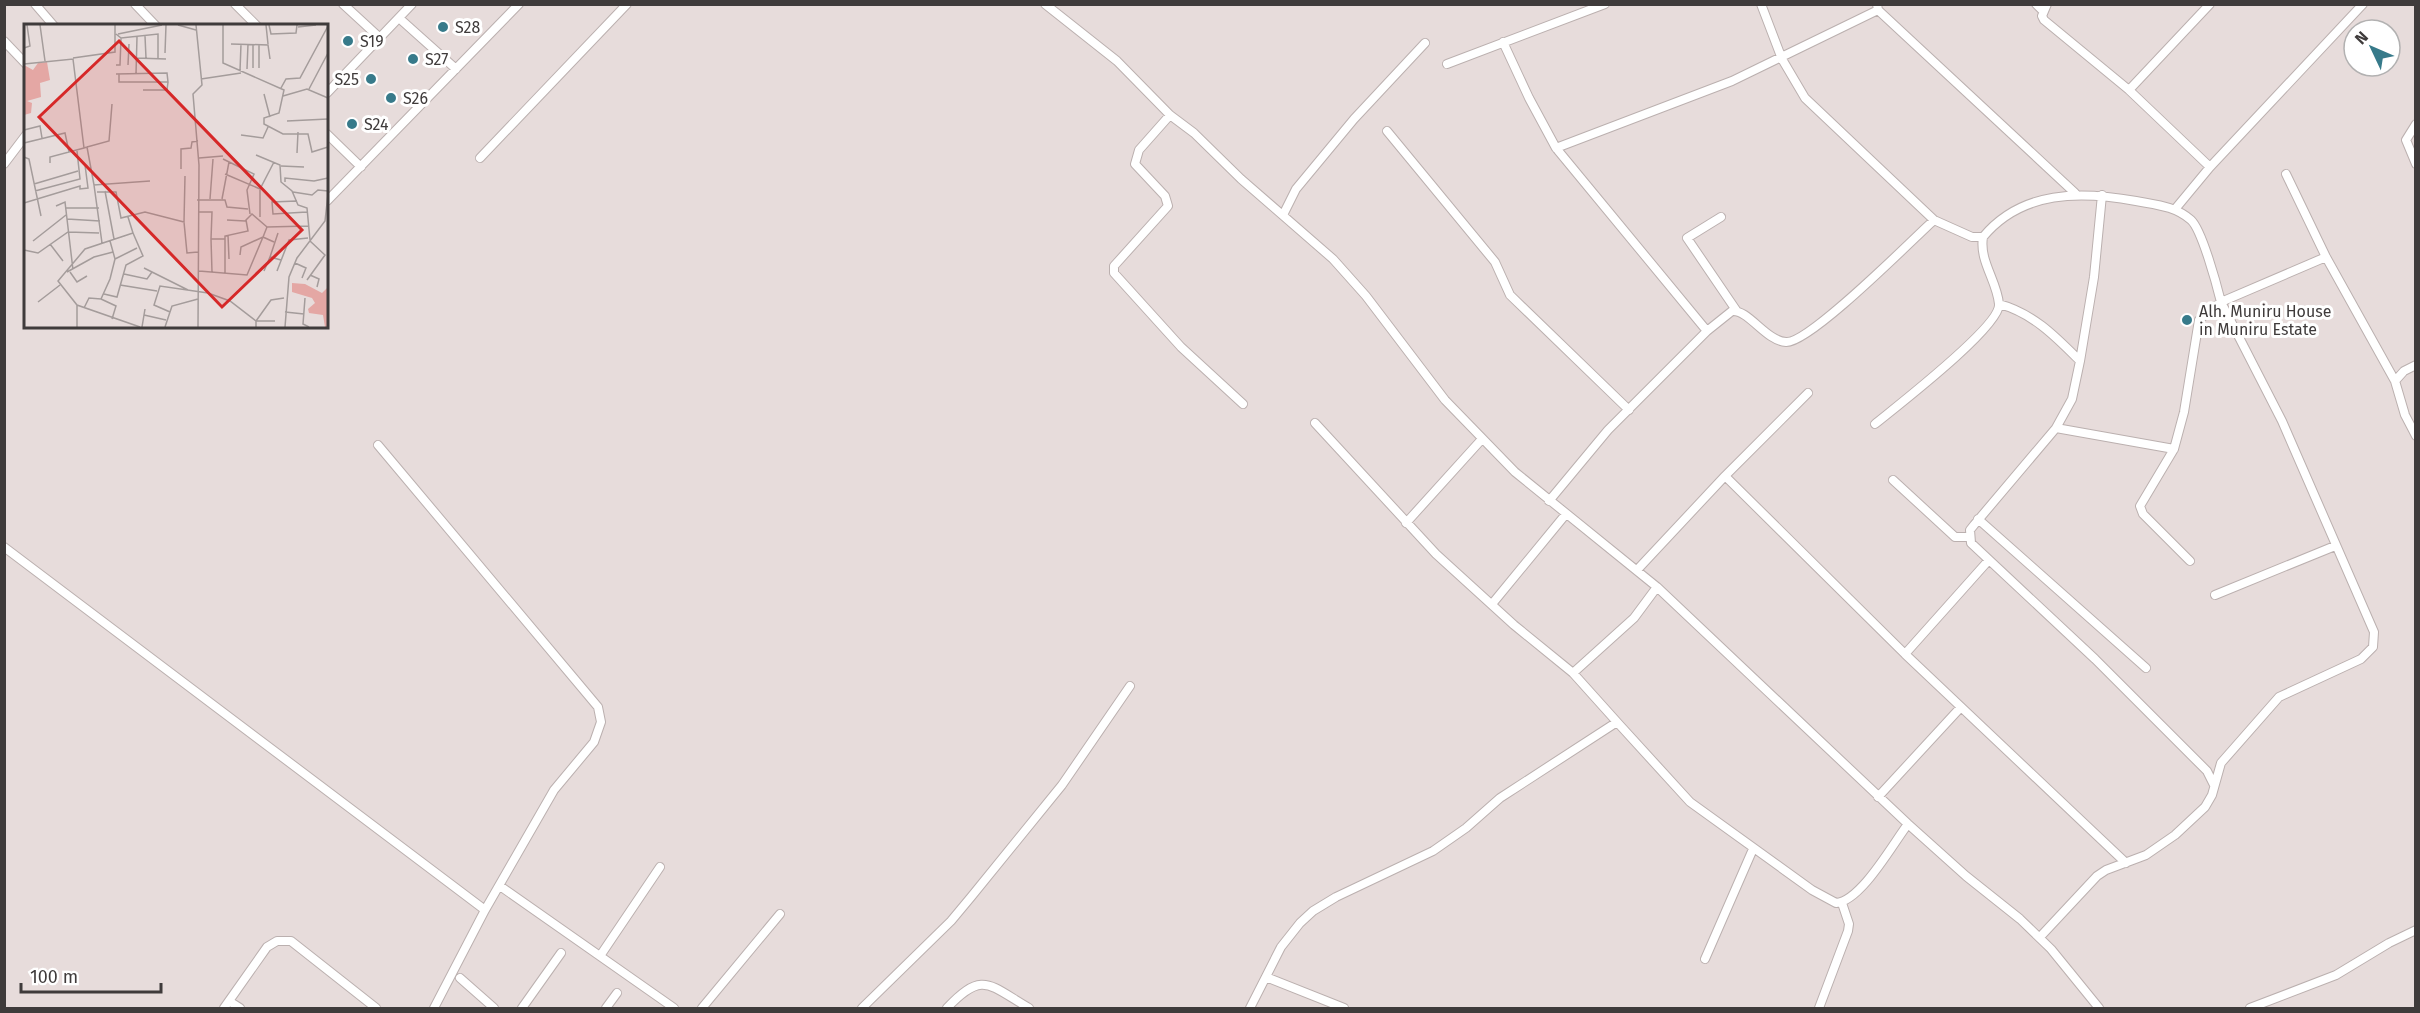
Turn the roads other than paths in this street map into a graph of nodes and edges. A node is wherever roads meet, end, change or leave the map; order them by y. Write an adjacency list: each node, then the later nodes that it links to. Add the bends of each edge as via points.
1 (135, 4): 18 (street)
2 (235, 4): 19 (street)
3 (343, 4): 20 (street)
4 (412, 4): 16 (street)
5 (519, 4): 27 (street)
6 (627, 4): 36 (street)
7 (1045, 4): 30 (street, via 1117,61)
8 (1605, 4): 22 (street)
9 (1761, 4): 24 (street)
10 (2036, 4): 15 (street)
11 (2210, 4): 28 (street)
12 (2363, 4): 40 (street)
13 (39, 6): 17 (street)
14 (1878, 7): 24 (street); 42 (street)
15 (2045, 8): 28 (street, via 2044,20)
16 (399, 18): 20 (street); 27 (street)
17 (52, 24)
18 (154, 24)
19 (255, 24)
20 (380, 38): 29 (street)
21 (4, 41): 25 (street)
22 (1503, 42): 26 (street); 35 (street)
23 (1425, 43): 46 (street, via 1296,189)
24 (1782, 58): 35 (street); 48 (street, via 1805,98)
25 (24, 62)
26 (1447, 64)
27 (456, 69): 39 (street)
28 (2129, 90): 40 (street)
29 (328, 92)
30 (1170, 116): 46 (street, via 1194,133); 59 (street, via 1140,150 1135,164 1165,196 1168,206 1114,266 1114,273 1181,346)
31 (2415, 124): 38 (street, via 2406,140)
32 (1387, 131): 60 (street, via 1495,262 1510,295)
33 (328, 135): 39 (street)
34 (24, 138): 37 (street)
35 (1557, 148): 54 (street)
36 (480, 158)
37 (4, 164)
38 (2415, 164)
39 (361, 167): 44 (street)
40 (2210, 167): 45 (street)
41 (2286, 174): 50 (street)
42 (2075, 193): 43 (street); 49 (street, via 2025,206 1993,225)
43 (2102, 195): 45 (street); 55 (street)
44 (328, 200)
45 (2176, 208): 51 (street, via 2195,225)
46 (1283, 215): 65 (street, via 1333,259 1366,296 1445,400)
47 (1721, 217): 53 (street, via 1687,238)
48 (1934, 220): 49 (street, via 1972,237); 53 (street, via 1868,283 1791,342 1772,337)
49 (1983, 237): 52 (street, via 1985,262)
50 (2326, 257): 51 (street); 57 (street)
51 (2221, 302): 67 (street, via 2199,320); 75 (street, via 2282,421)
52 (1999, 304): 55 (street, via 2018,309 2038,321); 62 (street, via 1984,331)
53 (1736, 310): 54 (street)
54 (1707, 332): 60 (street)
55 (2080, 361): 63 (street, via 2072,399)
56 (2415, 365): 57 (street)
57 (2395, 381): 64 (street)
58 (1808, 393): 68 (street)
59 (1243, 404)
60 (1629, 410): 70 (street)
61 (1316, 423): 73 (street)
62 (1875, 424)
63 (2056, 428): 67 (street); 72 (street)
64 (2415, 436)
65 (1482, 440): 70 (street); 73 (street)
66 (378, 445): 97 (street, via 598,707 600,732 554,790)
67 (2174, 449): 78 (street, via 2140,506 2143,514)
68 (1725, 476): 79 (street); 83 (street)
69 (1893, 480): 74 (street, via 1955,537)
70 (1550, 501): 71 (street)
71 (1566, 514): 79 (street); 82 (street)
72 (1978, 519): 74 (street); 84 (street)
73 (1406, 523): 82 (street)
74 (1970, 537): 77 (street)
75 (2335, 546): 81 (street); 89 (street, via 2374,632 2373,647 2361,659 2279,696)
76 (4, 547): 99 (street)
77 (1988, 561): 83 (street); 90 (street, via 2095,659)
78 (2190, 561)
79 (1637, 570): 80 (street)
80 (1657, 587): 85 (street, via 1634,618); 92 (street)
81 (2215, 595)
82 (1492, 604): 85 (street)
83 (1905, 654): 87 (street)
84 (2146, 668)
85 (1573, 673): 88 (street)
86 (1130, 686): 118 (street, via 1062,785 971,897)
87 (1961, 707): 92 (street); 95 (street)
88 (1617, 722): 94 (street, via 1690,802); 106 (street, via 1500,798 1433,851 1313,911 1281,946)
89 (2218, 768): 90 (street); 91 (street)
90 (2207, 771): 91 (street)
91 (2214, 785): 95 (street, via 2209,802 2175,835)
92 (1878, 797): 93 (street)
93 (1908, 824): 98 (street, via 1861,889); 102 (street)
94 (1753, 849): 98 (street, via 1821,896); 105 (street)
95 (2127, 863): 102 (street, via 2097,876)
96 (660, 867): 104 (street)
97 (500, 886): 99 (street); 104 (street)
98 (1842, 903): 123 (street, via 1849,924)
99 (485, 910): 112 (street)
100 (780, 914): 117 (street)
101 (2415, 930): 125 (street, via 2343,972)
102 (2040, 937): 124 (street)
103 (561, 953): 114 (street)
104 (600, 956): 116 (street)
105 (1705, 959)
106 (1266, 977): 121 (street); 122 (street)
107 (460, 978): 113 (street)
108 (617, 993): 115 (street)
109 (226, 1005): 110 (street); 111 (street, via 267,947 277,941 291,941)
110 (240, 1008)
111 (376, 1008)
112 (434, 1008)
113 (494, 1008)
114 (522, 1008)
115 (606, 1008)
116 (674, 1008)
117 (702, 1008)
118 (862, 1008)
119 (947, 1008): 120 (street, via 965,990 978,984 989,985)
120 (1029, 1008)
121 (1250, 1008)
122 (1344, 1008)
123 (1820, 1008)
124 (2099, 1008)
125 (2250, 1008)

